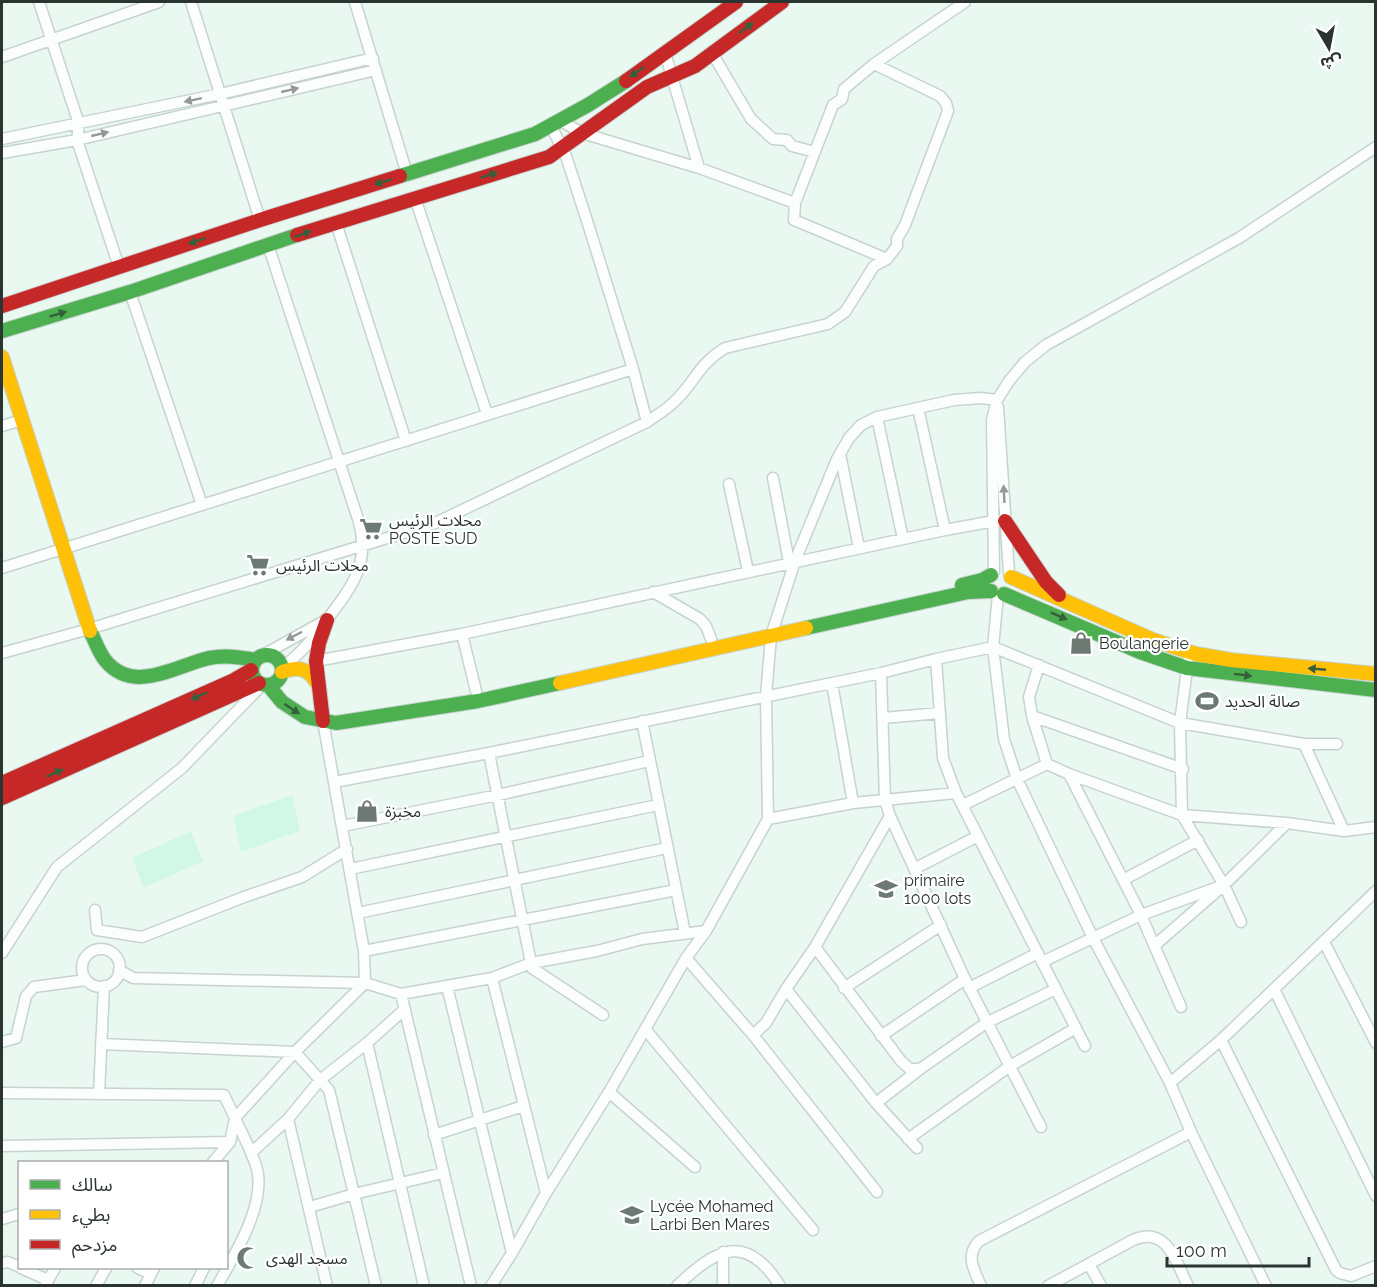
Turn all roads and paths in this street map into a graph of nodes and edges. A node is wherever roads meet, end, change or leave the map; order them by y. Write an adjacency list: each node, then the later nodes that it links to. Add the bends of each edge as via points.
1 (39, 2): 8 (street)
2 (159, 2): 8 (street)
3 (191, 2): 16 (street)
4 (355, 2): 12 (street)
5 (736, 2): 9 (street)
6 (782, 2): 10 (street, one-way to 6)
7 (965, 2): 13 (street)
8 (52, 40): 11 (street); 18 (street)
9 (665, 53): 15 (street); 19 (street, one-way to 19)
10 (712, 53): 15 (street); 25 (street, via 756,124 773,140 787,140 792,146)
11 (2, 57)
12 (373, 58): 14 (street); 16 (street)
13 (874, 64): 25 (street, via 844,89 842,99 833,105); 34 (street, via 940,96 948,111 897,246)
14 (376, 70): 17 (street, one-way to 14); 28 (street)
15 (673, 75): 20 (street, via 647,87); 27 (street)
16 (220, 94): 17 (street); 18 (street, one-way to 18)
17 (224, 106): 22 (street, one-way to 17); 31 (street)
18 (79, 124): 21 (street); 22 (street)
19 (556, 124): 20 (street); 23 (street); 28 (street)
20 (582, 133): 23 (street); 27 (street)
21 (2, 139)
22 (77, 140): 26 (street); 35 (street)
23 (562, 148): 29 (street, one-way to 23, via 549,157); 40 (street)
24 (1374, 148): 41 (street, via 1239,238 1046,345 1016,372)
25 (815, 152): 30 (street)
26 (2, 153)
27 (699, 168): 30 (street)
28 (407, 174): 31 (street, one-way to 31)
29 (415, 198): 32 (street); 43 (street)
30 (795, 203): 34 (street, via 794,220)
31 (262, 219): 33 (street, via 255,235); 33 (street, via 279,228); 35 (street, one-way to 35)
32 (336, 223): 33 (street, one-way to 32); 48 (street)
33 (269, 244): 36 (street); 50 (street)
34 (887, 259): 46 (street, via 874,266 837,319 724,348 700,367 678,399)
35 (119, 267): 37 (street)
36 (130, 292): 38 (street, one-way to 36); 53 (street)
37 (2, 308): 38 (street, via 6,319)
38 (2, 331)
39 (2, 357): 45 (street)
40 (633, 369): 43 (street); 46 (street)
41 (997, 400): 42 (street, via 969,398); 54 (street)
42 (918, 408): 44 (street); 55 (street)
43 (487, 414): 48 (street)
44 (877, 417): 49 (street, via 861,425); 56 (street)
45 (22, 420): 47 (street); 59 (street)
46 (647, 422): 57 (street, via 433,524)
47 (2, 426)
48 (406, 441): 50 (street)
49 (840, 454): 58 (street); 60 (street)
50 (338, 462): 53 (street); 57 (street)
51 (773, 478): 60 (street)
52 (729, 484): 62 (street)
53 (202, 505): 59 (street)
54 (1000, 521): 55 (street); 63 (street); 64 (street); 67 (street, via 1046,582)
55 (945, 530): 56 (street)
56 (903, 539): 58 (street)
57 (363, 545): 68 (street, via 357,577); 69 (street)
58 (860, 548): 60 (street)
59 (63, 549): 61 (street); 69 (street)
60 (792, 562): 62 (street); 70 (street)
61 (2, 568)
62 (748, 571): 65 (street)
63 (992, 573): 64 (street, via 1002,570); 66 (street, via 988,583); 70 (street, via 967,584)
64 (1010, 575): 66 (street, via 1012,585); 67 (street)
65 (653, 592): 71 (street); 72 (street, via 700,619)
66 (998, 593): 70 (street, via 977,591); 73 (street); 80 (street, one-way to 80)
67 (1068, 603): 74 (street)
68 (327, 620): 77 (street); 78 (street, one-way to 78); 81 (street, via 307,647)
69 (89, 629): 75 (street); 78 (street, via 105,660 125,675 156,676 225,655)
70 (773, 631): 72 (street); 89 (street); 93 (street, via 478,700 336,723)
71 (462, 634): 77 (street); 88 (street)
72 (711, 639): 88 (street)
73 (993, 647): 76 (street); 79 (street); 103 (street, via 1004,739)
74 (1190, 652): 80 (street); 83 (street, one-way to 74, via 1232,660)
75 (2, 653)
76 (936, 659): 82 (street); 90 (street)
77 (316, 661): 86 (street)
78 (256, 662): 81 (street, via 275,657); 85 (street, via 252,675); 105 (street, one-way to 105, via 211,691)
79 (1039, 665): 91 (street, via 1029,698); 95 (street)
80 (1186, 668): 87 (street, one-way to 87); 95 (street)
81 (282, 670): 85 (street, via 279,678); 86 (street, via 302,667)
82 (881, 673): 84 (street); 92 (street)
83 (1376, 674)
84 (832, 682): 89 (street); 110 (street)
85 (264, 684): 93 (street, one-way to 93, via 305,717); 108 (street, one-way to 85); 147 (street, via 182,768 57,867)
86 (319, 686): 93 (street)
87 (1376, 690)
88 (476, 691): 93 (street, via 333,716)
89 (766, 696): 94 (street); 115 (street)
90 (940, 713): 92 (street); 106 (street, via 943,758)
91 (1032, 716): 100 (street); 101 (street)
92 (882, 718): 109 (street)
93 (324, 721): 104 (street)
94 (642, 721): 98 (street); 99 (street)
95 (1180, 723): 96 (street); 101 (street)
96 (1304, 744): 97 (street); 119 (street)
97 (1337, 744)
98 (489, 753): 104 (street); 107 (street)
99 (649, 761): 107 (street); 111 (street)
100 (1047, 764): 102 (street); 103 (street)
101 (1183, 769): 113 (street)
102 (1069, 774): 113 (street); 128 (street)
103 (1017, 779): 112 (street); 141 (street)
104 (334, 782): 117 (street)
105 (2, 783)
106 (956, 792): 109 (street); 112 (street)
107 (498, 795): 117 (street); 121 (street)
108 (2, 798)
109 (885, 800): 110 (street); 114 (street)
110 (853, 803): 115 (street)
111 (658, 805): 121 (street); 124 (street)
112 (963, 805): 120 (street)
113 (1182, 815): 116 (street); 122 (street)
114 (890, 816): 126 (street); 144 (street)
115 (768, 819): 138 (street)
116 (1287, 823): 119 (street); 129 (street)
117 (343, 826): 123 (street)
118 (1376, 827): 119 (street)
119 (1344, 831)
120 (978, 836): 126 (street); 148 (street)
121 (506, 838): 125 (street); 127 (street)
122 (1198, 840): 128 (street); 129 (street)
123 (347, 849): 125 (street); 140 (street, via 302,878 142,937)
124 (667, 849): 127 (street); 130 (street)
125 (350, 869): 133 (street)
126 (914, 869): 137 (street)
127 (514, 879): 133 (street); 135 (street)
128 (1123, 880): 134 (street)
129 (1224, 885): 134 (street); 136 (street); 143 (street)
130 (676, 890): 135 (street); 139 (street)
131 (1376, 891): 142 (street)
132 (95, 910): 140 (street, via 97,930)
133 (358, 913): 146 (street)
134 (1141, 915): 141 (street); 143 (street)
135 (523, 921): 146 (street); 150 (street)
136 (1241, 922)
137 (941, 925): 155 (street); 158 (street)
138 (706, 931): 139 (street); 149 (street)
139 (685, 933): 150 (street)
140 (118, 934): 145 (street)
141 (1093, 938): 148 (street); 181 (street)
142 (1324, 942): 161 (street); 174 (street)
143 (1154, 946): 163 (street)
144 (815, 947): 158 (street); 159 (street)
145 (105, 949): 151 (street, via 116,957); 153 (street, via 93,951 83,960)
146 (364, 951): 154 (street)
147 (2, 953)
148 (1040, 957): 155 (street); 160 (street)
149 (686, 958): 168 (street); 169 (street)
150 (531, 963): 152 (street); 165 (street, via 532,968)
151 (119, 970): 154 (street, via 133,978); 156 (street, via 115,980)
152 (492, 978): 157 (street); 186 (street)
153 (86, 980): 156 (street); 172 (street, via 33,987 26,996 16,1038)
154 (365, 983): 162 (street); 177 (street)
155 (967, 984): 166 (street); 170 (street)
156 (104, 986): 175 (street)
157 (447, 986): 162 (street); 189 (street)
158 (844, 988): 170 (street)
159 (786, 989): 169 (street, via 766,1023); 185 (street)
160 (1056, 989): 166 (street); 167 (street)
161 (1274, 989): 171 (street); 205 (street)
162 (401, 994): 164 (street)
163 (1181, 1007)
164 (405, 1009): 173 (street); 192 (street)
165 (603, 1015)
166 (986, 1023): 178 (street); 179 (street)
167 (1076, 1028): 176 (street); 178 (street)
168 (645, 1029): 182 (street); 209 (street)
169 (753, 1035): 202 (street)
170 (881, 1036): 179 (street, via 910,1069)
171 (1221, 1040): 181 (street); 214 (street, via 1336,1269 1351,1276)
172 (2, 1042)
173 (367, 1043): 180 (street); 201 (street)
174 (1376, 1043)
175 (101, 1044): 177 (street); 184 (street)
176 (1085, 1046)
177 (295, 1052): 180 (street); 187 (street)
178 (1010, 1066): 190 (street); 193 (street)
179 (920, 1069): 185 (street)
180 (320, 1080): 188 (street); 204 (street, via 329,1090)
181 (1170, 1083): 191 (street)
182 (609, 1092): 199 (street); 203 (street)
183 (2, 1093): 184 (street)
184 (99, 1094): 187 (street, via 224,1095)
185 (876, 1103): 193 (street)
186 (523, 1106): 189 (street); 203 (street)
187 (235, 1118): 194 (street); 197 (street)
188 (288, 1119): 197 (street); 206 (street)
189 (479, 1120): 192 (street); 211 (street)
190 (1041, 1127)
191 (1191, 1132): 236 (street, via 979,1241 971,1259); 240 (street)
192 (434, 1135): 200 (street)
193 (908, 1139): 196 (street)
194 (230, 1142): 195 (street); 198 (street)
195 (2, 1146)
196 (917, 1148)
197 (251, 1153): 215 (street, via 258,1189)
198 (214, 1161)
199 (695, 1167)
200 (443, 1173): 201 (street); 231 (street)
201 (400, 1183): 204 (street); 230 (street)
202 (877, 1192)
203 (546, 1193): 211 (street)
204 (354, 1194): 206 (street); 229 (street)
205 (1376, 1196)
206 (310, 1208): 228 (street)
207 (18, 1214): 208 (street)
208 (2, 1219)
209 (813, 1230)
210 (723, 1252): 233 (street, via 695,1268); 234 (street); 235 (street, via 737,1250 758,1258)
211 (512, 1253): 232 (street)
212 (5, 1263): 222 (street)
213 (1089, 1264): 237 (street); 238 (street); 239 (street, via 1140,1237 1155,1237 1167,1245)
214 (1376, 1266)
215 (228, 1267)
216 (23, 1269): 223 (street)
217 (54, 1269): 223 (street)
218 (105, 1269): 224 (street)
219 (204, 1269): 226 (street)
220 (227, 1269): 227 (street)
221 (152, 1271): 225 (street)
222 (2, 1275)
223 (46, 1283)
224 (96, 1286)
225 (145, 1286)
226 (195, 1286)
227 (217, 1286)
228 (327, 1286)
229 (376, 1286)
230 (424, 1286)
231 (471, 1286)
232 (490, 1286)
233 (677, 1286)
234 (723, 1286)
235 (780, 1286)
236 (981, 1286)
237 (1048, 1286)
238 (1101, 1286)
239 (1188, 1286)
240 (1266, 1286)

